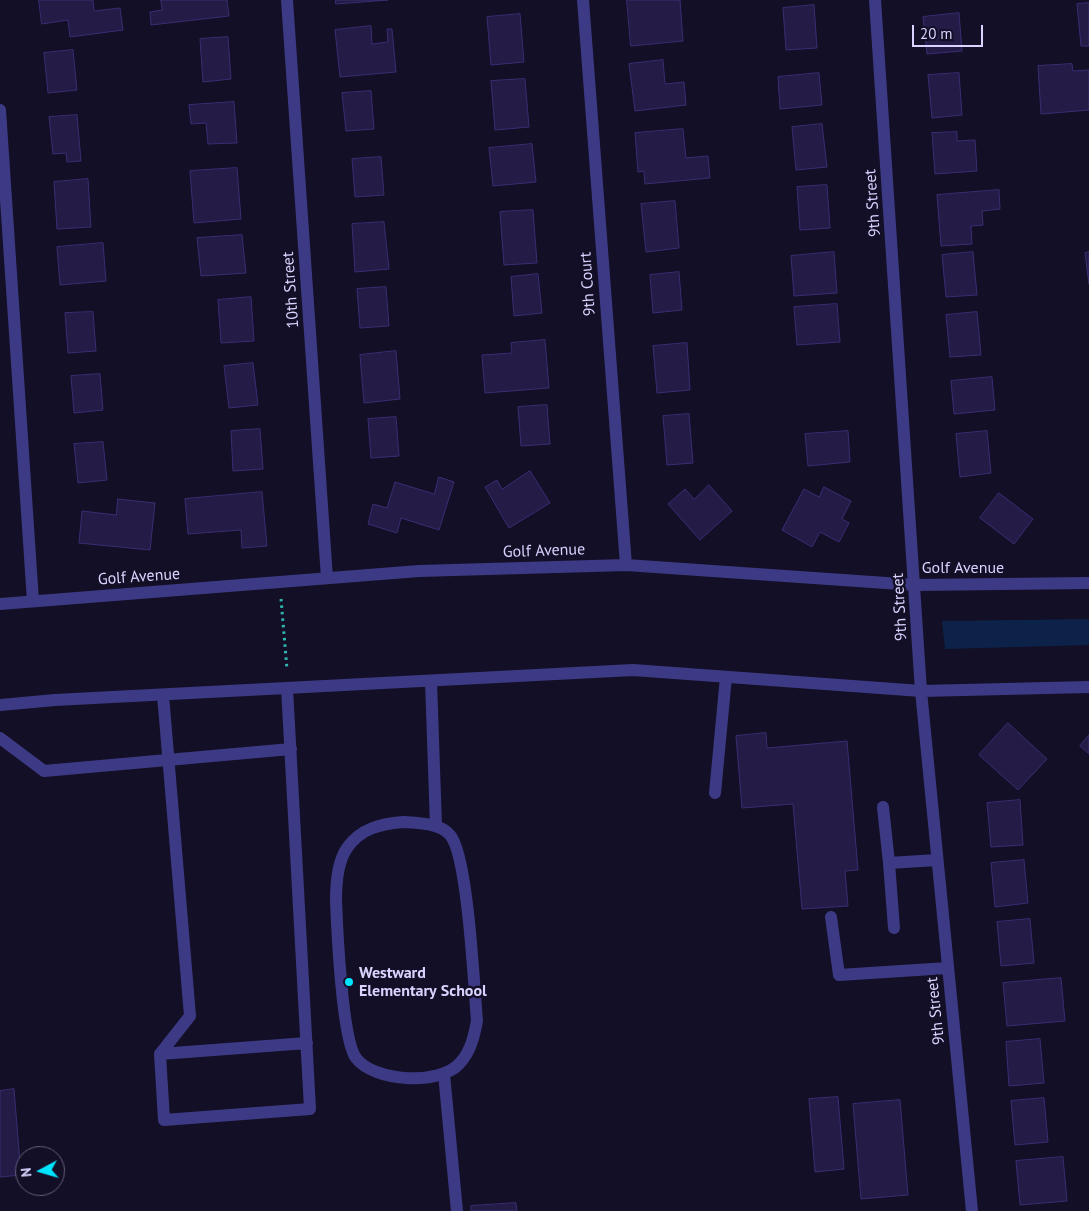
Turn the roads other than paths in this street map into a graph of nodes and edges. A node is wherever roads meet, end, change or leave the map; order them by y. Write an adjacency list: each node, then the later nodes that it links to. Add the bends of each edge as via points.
1 (287, 0): 6 (street, 10th Street)
2 (583, 0): 5 (street, 9th Court)
3 (875, 0): 8 (street, 9th Street)
4 (0, 110): 9 (street)
5 (626, 565): 6 (street, Golf Avenue, via 419,570); 8 (street, Golf Avenue)
6 (327, 578): 9 (street, Golf Avenue)
7 (1089, 583): 8 (street, Golf Avenue)
8 (915, 585): 15 (street, 9th Street)
9 (33, 601): 10 (street, Golf Avenue)
10 (0, 604)
11 (726, 677): 12 (street, via 633,670); 15 (street); 21 (street)
12 (431, 681): 14 (street); 23 (street)
13 (1089, 687): 15 (street)
14 (287, 688): 16 (street); 19 (street)
15 (921, 692): 24 (street, 9th Street)
16 (163, 695): 17 (street); 20 (street)
17 (0, 705)
18 (0, 738): 20 (street, via 44,772)
19 (291, 749): 20 (street); 29 (street)
20 (168, 760): 30 (street, via 190,1016)
21 (715, 794)
22 (884, 807): 25 (street)
23 (436, 826): 31 (street, via 450,834 463,871 477,1021 472,1044 460,1064); 31 (street, via 403,822 366,829 347,848 339,870 336,899 346,1036 356,1058 373,1072 394,1077)
24 (937, 860): 25 (street); 28 (street, 9th Street)
25 (889, 863): 27 (street)
26 (831, 917): 28 (street, via 840,975)
27 (894, 928)
28 (948, 968): 33 (street, 9th Street)
29 (307, 1043): 30 (street); 30 (street, via 310,1109 164,1120)
30 (160, 1054)
31 (444, 1074): 32 (street)
32 (457, 1211)
33 (972, 1211)

